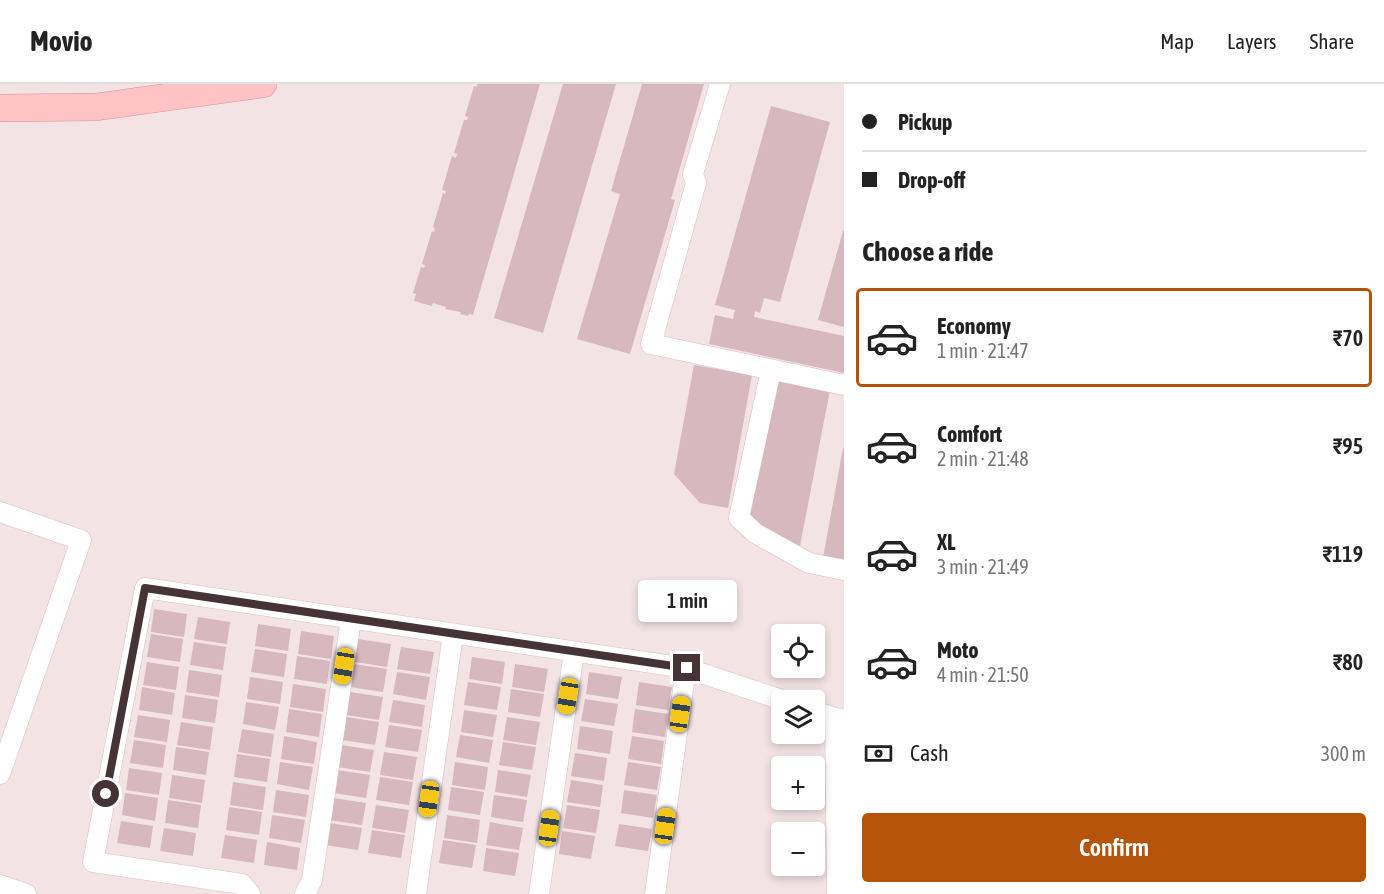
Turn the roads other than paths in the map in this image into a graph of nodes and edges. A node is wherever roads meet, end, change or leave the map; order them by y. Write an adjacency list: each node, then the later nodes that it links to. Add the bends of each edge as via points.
1 (263, 84): 3 (street, via 96,107)
2 (720, 84): 4 (street, via 693,174 696,183 651,344)
3 (0, 108)
4 (771, 370): 5 (street); 7 (street, via 739,518 755,533 809,563)
5 (844, 385)
6 (0, 512): 15 (street, via 81,540)
7 (844, 570)
8 (351, 619): 9 (street); 19 (street, via 145,588 93,862 242,884); 20 (street, via 312,880)
9 (453, 634): 10 (street); 21 (street)
10 (574, 652): 11 (street); 22 (street)
11 (687, 668): 12 (street); 23 (street)
12 (771, 696)
13 (825, 714): 14 (street)
14 (840, 719): 17 (street)
15 (0, 774)
16 (0, 885): 18 (street)
17 (837, 892)
18 (26, 894)
19 (250, 894)
20 (305, 894)
21 (416, 894)
22 (539, 894)
23 (656, 894)

